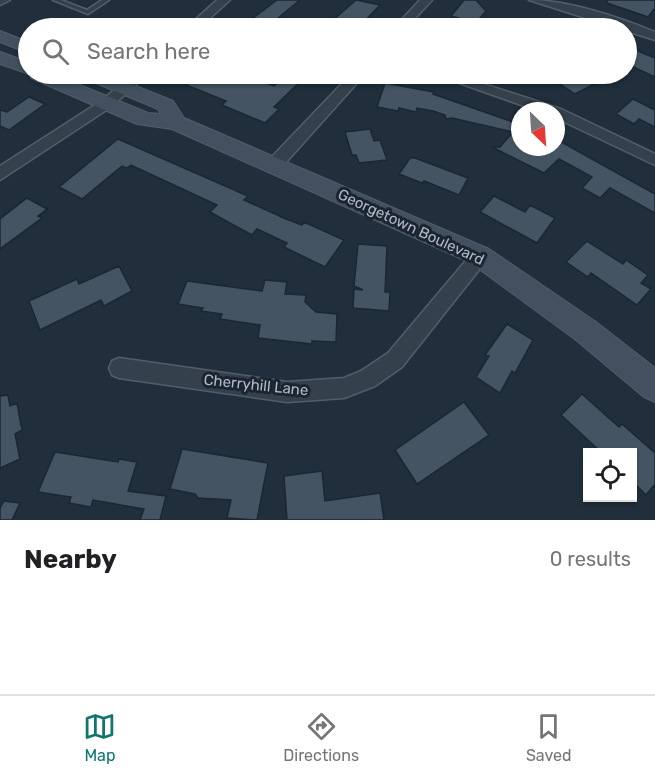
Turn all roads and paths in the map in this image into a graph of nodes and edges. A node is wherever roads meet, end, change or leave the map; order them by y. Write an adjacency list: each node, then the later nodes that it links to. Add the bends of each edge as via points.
1 (4, 0): 7 (street)
2 (56, 0): 3 (lane, via 88,12)
3 (106, 0)
4 (224, 0): 8 (street)
5 (426, 0): 9 (street)
6 (535, 0): 10 (street)
7 (0, 2)
8 (203, 18)
9 (409, 18)
10 (600, 18)
11 (637, 29): 13 (street)
12 (0, 36): 14 (street)
13 (655, 36)
14 (18, 44)
15 (0, 57): 16 (street)
16 (18, 65)
17 (61, 84): 24 (street, Georgetown Boulevard)
18 (117, 84): 22 (street, Georgetown Boulevard)
19 (129, 84): 22 (street)
20 (349, 84): 28 (street)
21 (471, 84): 23 (street)
22 (125, 87): 24 (street); 26 (street, Georgetown Boulevard, via 166,105)
23 (525, 102)
24 (106, 104): 26 (street, Georgetown Boulevard, via 144,119); 29 (street)
25 (565, 117): 27 (street)
26 (176, 123): 28 (street, Georgetown Boulevard)
27 (655, 160)
28 (274, 165): 30 (street, Georgetown Boulevard)
29 (0, 174)
30 (480, 256): 31 (street, Cherryhill Lane, via 394,360 368,379 345,388 287,392); 32 (street, Georgetown Boulevard, via 586,331)
31 (119, 368)
32 (655, 387)

